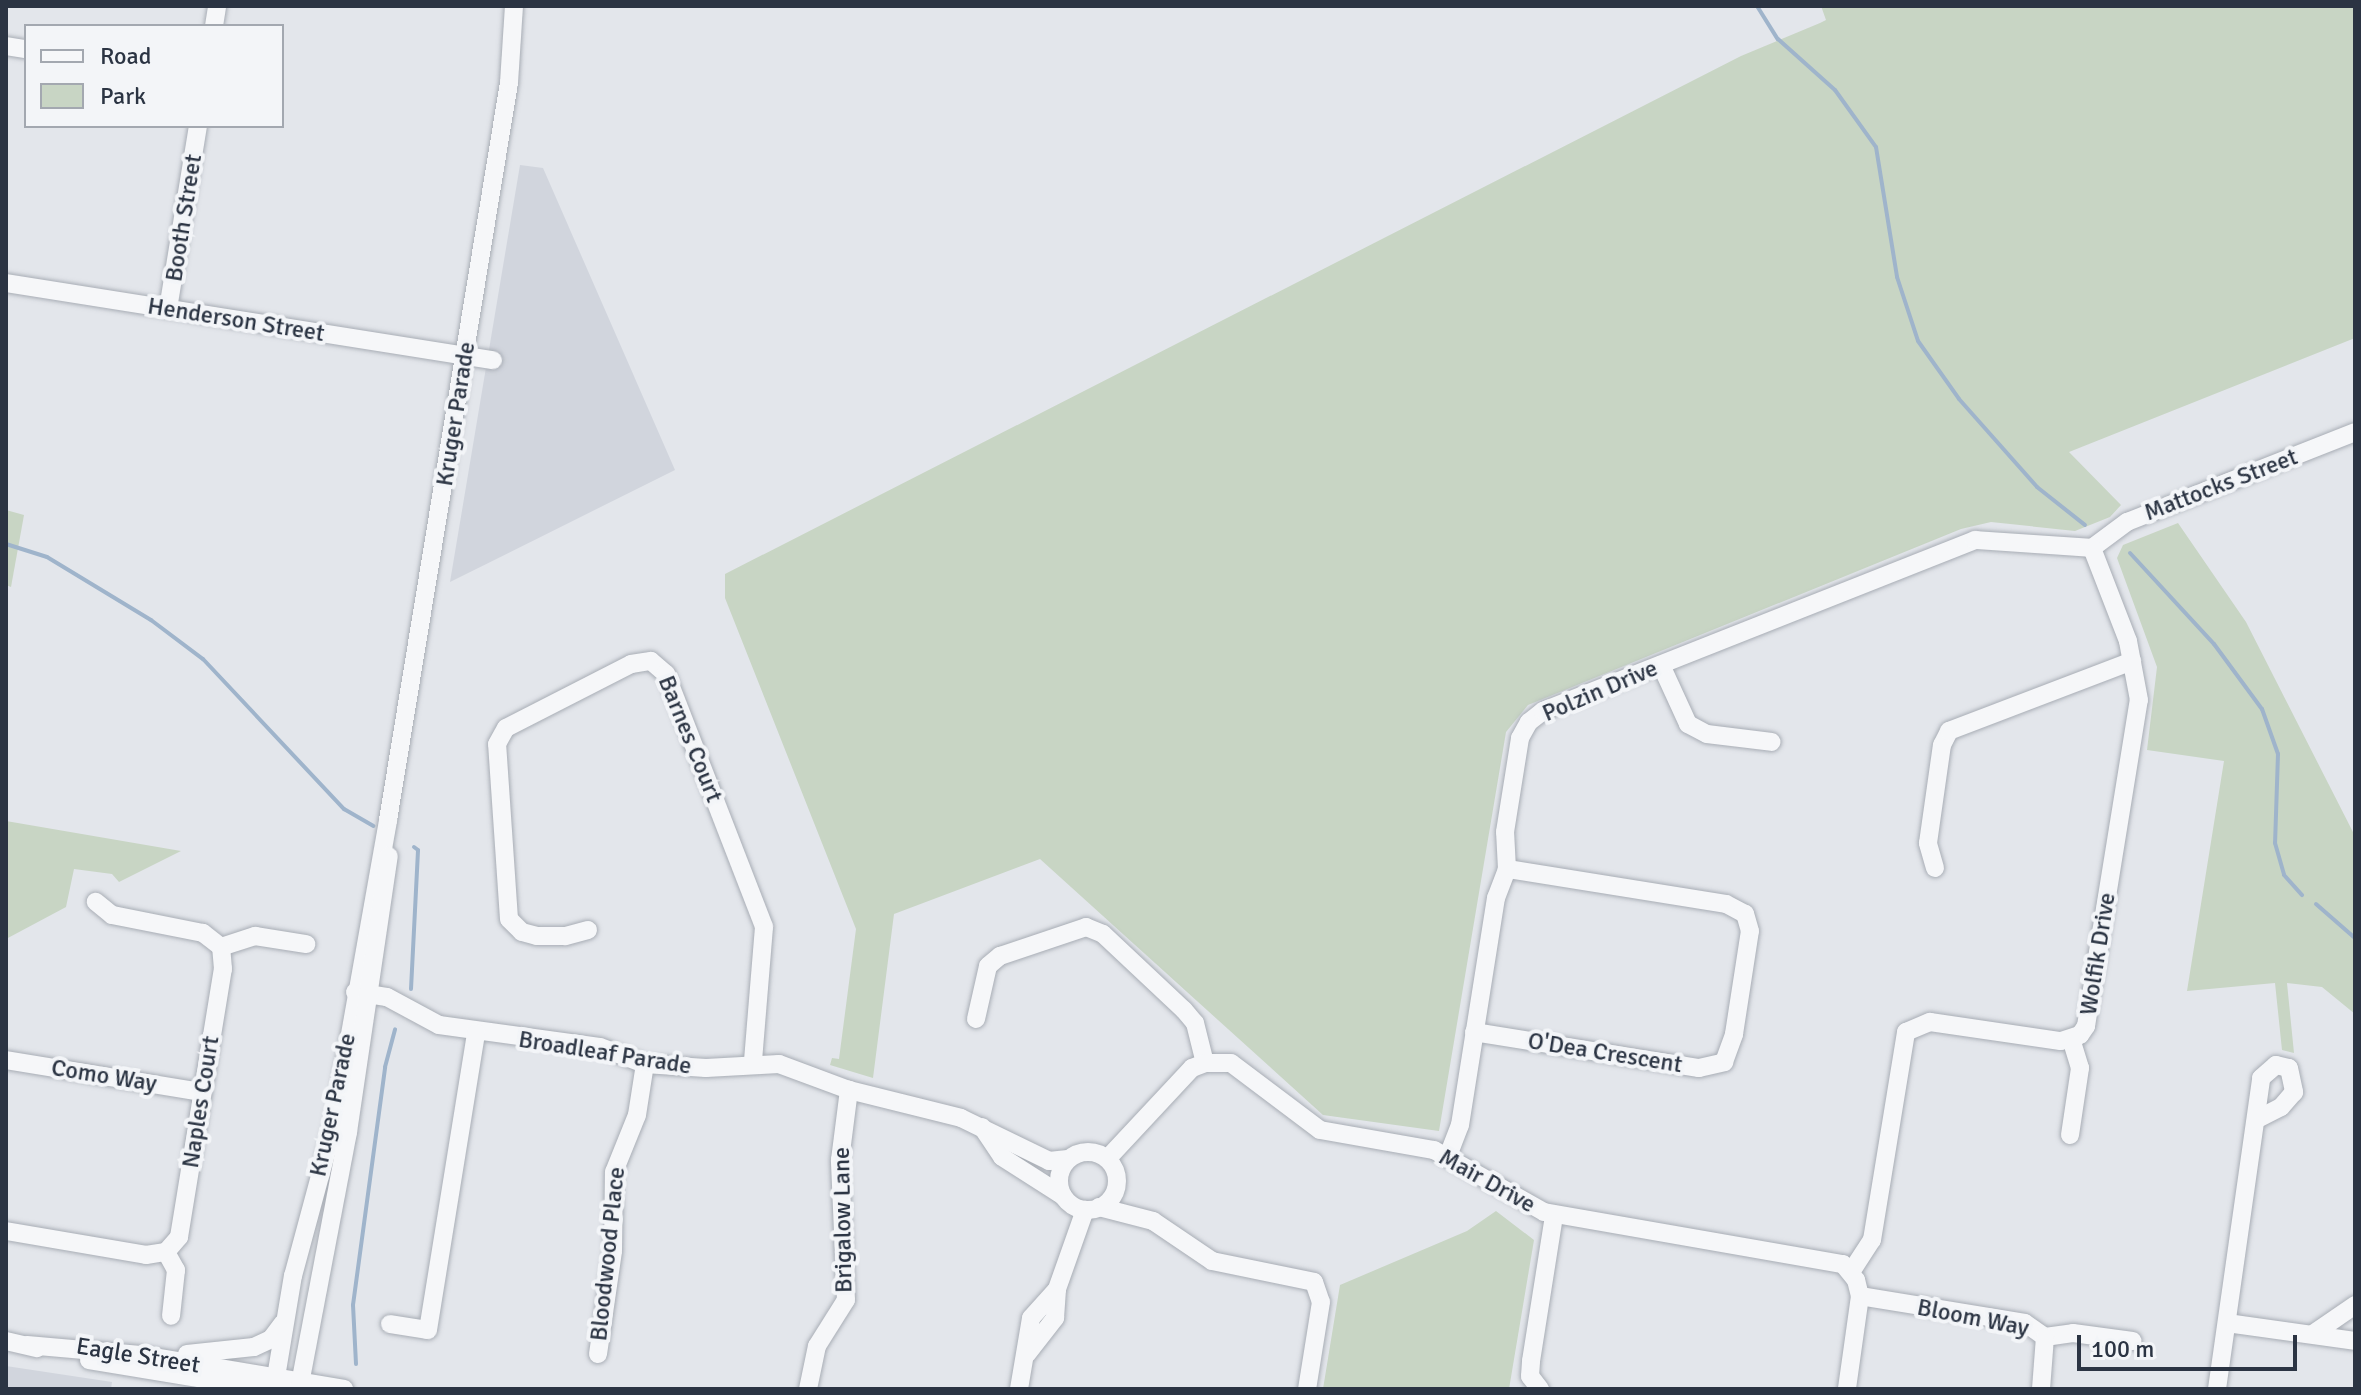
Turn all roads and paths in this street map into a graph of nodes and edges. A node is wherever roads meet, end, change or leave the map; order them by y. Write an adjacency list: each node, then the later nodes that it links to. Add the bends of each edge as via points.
1 (514, 6): 5 (street, Kruger Parade, via 515,48)
2 (198, 128): 4 (street, Booth Street)
3 (6, 283): 4 (street, Henderson Street)
4 (168, 309): 5 (street, Henderson Street)
5 (465, 356): 6 (street, Henderson Street); 18 (street, Kruger Parade)
6 (493, 360)
7 (2355, 432): 8 (street, Mattocks Street, via 2127,522)
8 (2092, 548): 9 (street, Wolfik Drive); 10 (street, Polzin Drive, via 1975,540)
9 (2132, 661): 12 (street, via 1949,731 1942,745 1928,843); 22 (street, Wolfik Drive, via 2139,700 2097,965 2086,1026)
10 (1661, 665): 11 (street, via 1688,724 1707,734); 13 (street, Polzin Drive, via 1543,711 1529,722 1520,738 1505,832)
11 (1772, 742)
12 (1935, 868)
13 (1507, 869): 20 (street, Polzin Drive, via 1496,898); 20 (street, O'Dea Crescent, via 1726,904 1745,914 1750,931 1731,1050 1724,1062 1699,1068)
14 (96, 902): 17 (street, via 112,915 203,933)
15 (588, 930): 24 (street, Barnes Court, via 537,936 522,932 509,919 497,744 506,728 631,664 651,661 666,674 764,927)
16 (306, 944): 17 (street, via 255,936)
17 (221, 947): 28 (street, Naples Court, via 223,969)
18 (361, 1001): 21 (street, Broadleaf Parade, via 387,997 411,1014); 46 (street, Kruger Parade); 58 (street, Kruger Parade)
19 (976, 1019): 25 (street, via 988,966 1000,956 1086,927 1103,934 1184,1010 1195,1023)
20 (1474, 1032): 32 (street, Polzin Drive, via 1460,1125)
21 (476, 1033): 26 (street, Broadleaf Parade, via 600,1047); 48 (street, via 428,1330)
22 (2071, 1039): 31 (street, via 2080,1068); 42 (street, Wolfik Drive, via 1930,1022 1906,1032 1872,1240)
23 (6, 1060): 28 (street, Como Way)
24 (753, 1062): 26 (street, Broadleaf Parade, via 706,1068); 27 (street, Broadleaf Parade, via 779,1064)
25 (1205, 1063): 32 (street, Mair Drive, via 1243,1068 1320,1130); 33 (street, via 1183,1077)
26 (645, 1064): 55 (street, Bloodwood Place, via 637,1115 614,1172 613,1251)
27 (849, 1090): 30 (street, Broadleaf Parade); 60 (street, Brigalow Lane, via 840,1160 846,1300 817,1346)
28 (202, 1092): 41 (street, Naples Court, via 179,1237)
29 (2257, 1119): 47 (street)
30 (982, 1127): 34 (street, Broadleaf Parade, via 1035,1156); 36 (street, via 1002,1157)
31 (2070, 1135)
32 (1448, 1156): 39 (street, Mair Drive, via 1525,1204)
33 (1108, 1158): 34 (street, via 1089,1151); 35 (street)
34 (1068, 1159): 36 (street, via 1059,1176)
35 (1117, 1181): 37 (street, via 1114,1194); 38 (street)
36 (1063, 1196): 37 (street)
37 (1092, 1209): 38 (street); 61 (street, via 1057,1289 1031,1318)
38 (1138, 1214): 62 (street, via 1212,1261 1314,1282 1321,1302)
39 (1554, 1215): 42 (street, Mair Drive, via 1831,1259); 63 (street, via 1531,1361 1530,1376)
40 (6, 1231): 41 (street, via 146,1255)
41 (166, 1252): 45 (street, via 176,1270)
42 (1851, 1272): 43 (street)
43 (1860, 1296): 50 (street, Bloom Way, via 2025,1323); 64 (street)
44 (2355, 1305): 49 (street)
45 (171, 1316)
46 (284, 1322): 56 (street, via 271,1339 254,1347 210,1355); 57 (street, Kruger Parade)
47 (2227, 1323): 49 (street); 66 (street)
48 (390, 1324)
49 (2313, 1334): 53 (street)
50 (2045, 1337): 52 (street, Bloom Way, via 2073,1333); 65 (street)
51 (6, 1341): 54 (street, Eagle Street)
52 (2132, 1341)
53 (2355, 1341)
54 (27, 1345): 56 (street, Eagle Street); 57 (street, Eagle Street)
55 (598, 1354)
56 (141, 1355): 57 (street, Eagle Street)
57 (271, 1385): 58 (street, Eagle Street)
58 (299, 1386): 59 (street, Eagle Street)
59 (344, 1389)
60 (808, 1389)
61 (1019, 1389)
62 (1307, 1389)
63 (1540, 1389)
64 (1847, 1389)
65 (2041, 1389)
66 (2217, 1389)

